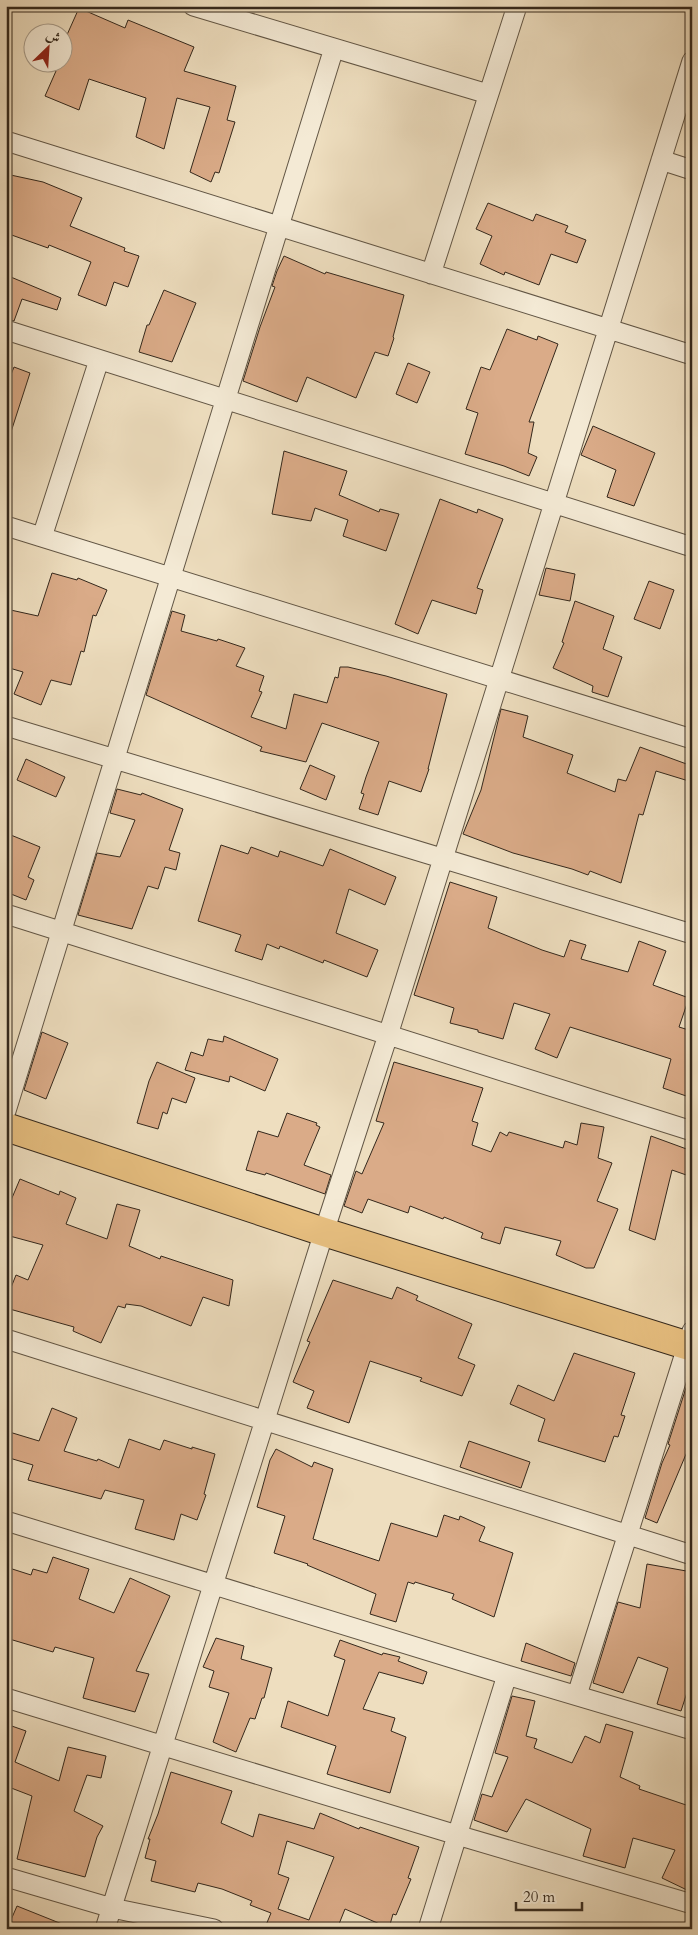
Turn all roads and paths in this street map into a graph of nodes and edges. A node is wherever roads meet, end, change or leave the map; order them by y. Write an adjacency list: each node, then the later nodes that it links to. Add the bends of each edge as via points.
1 (192, 6): 3 (street)
2 (517, 6): 5 (street)
3 (334, 48): 5 (street); 9 (street)
4 (692, 61): 7 (street)
5 (488, 94): 10 (street)
6 (6, 141): 9 (street)
7 (661, 160): 8 (street); 11 (street)
8 (692, 170)
9 (279, 226): 10 (street); 15 (street)
10 (431, 274): 11 (street)
11 (608, 329): 13 (street); 16 (street)
12 (6, 330): 14 (street)
13 (692, 356)
14 (99, 360): 15 (street); 18 (street)
15 (226, 400): 16 (street); 20 (street)
16 (554, 503): 19 (street); 21 (street)
17 (6, 526): 18 (street)
18 (42, 536): 20 (street)
19 (692, 547)
20 (171, 577): 21 (street); 24 (street)
21 (499, 679): 23 (street); 25 (street)
22 (6, 726): 24 (street)
23 (692, 739)
24 (114, 759): 25 (street); 27 (street)
25 (443, 859): 28 (street); 29 (street)
26 (6, 914): 27 (street)
27 (62, 932): 29 (street); 30 (street)
28 (692, 934)
29 (388, 1035): 32 (street); 33 (street)
30 (6, 1111)
31 (6, 1127): 33 (main road)
32 (692, 1131)
33 (324, 1232): 35 (main road); 36 (street)
34 (6, 1339): 36 (street)
35 (690, 1341): 38 (street)
36 (265, 1421): 38 (street); 40 (street)
37 (6, 1521): 40 (street)
38 (628, 1535): 39 (street); 42 (street)
39 (692, 1555)
40 (214, 1584): 41 (street); 45 (street)
41 (507, 1675): 42 (street); 46 (street)
42 (577, 1695): 44 (street)
43 (6, 1698): 45 (street)
44 (692, 1730)
45 (163, 1745): 46 (street); 49 (street)
46 (457, 1835): 48 (street); 52 (street)
47 (6, 1877): 49 (street)
48 (692, 1904)
49 (112, 1908): 50 (street); 51 (street)
50 (106, 1929)
51 (214, 1929)
52 (428, 1929)

